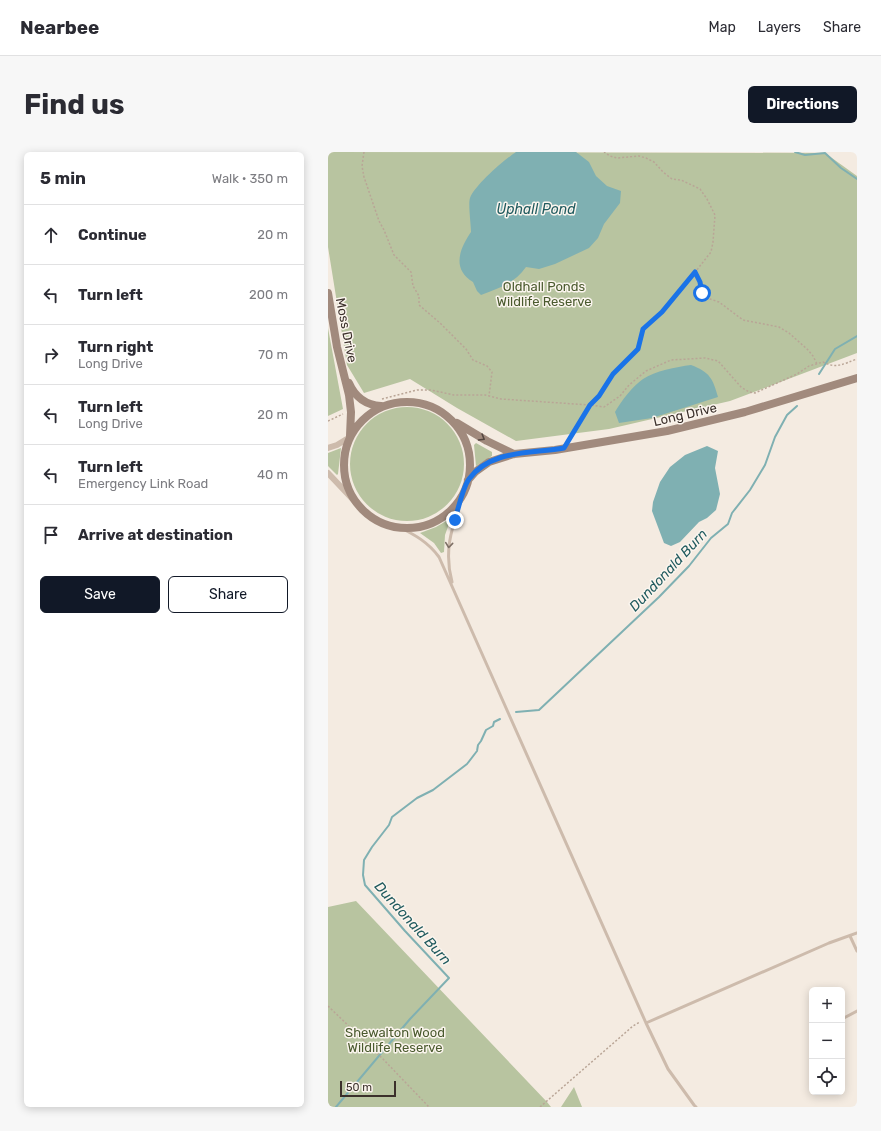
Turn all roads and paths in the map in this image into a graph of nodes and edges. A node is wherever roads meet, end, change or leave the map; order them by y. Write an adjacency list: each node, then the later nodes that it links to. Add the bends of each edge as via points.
1 (364, 152): 9 (path, via 364,177 379,221 394,254 411,272 419,305 466,349 473,360 487,366 492,372)
2 (604, 152): 3 (path, via 616,158 646,158 672,179 681,180 700,189 715,215 710,252)
3 (695, 272): 6 (path, via 702,293 743,320 779,327 789,333 807,349); 11 (path, via 662,312 643,329 638,349 613,374)
4 (328, 293): 7 (main road, Moss Drive)
5 (857, 359): 6 (path, via 840,366 830,366 823,362)
6 (817, 364): 11 (path, via 755,393 741,387 718,361 705,358 671,360 646,371 620,396 604,407)
7 (343, 372): 10 (main road, Moss Drive, via 360,399 368,404); 12 (main road, Moss Drive)
8 (857, 378): 17 (main road, Long Drive, via 745,412 667,431)
9 (489, 396): 10 (path, via 417,390); 11 (path)
10 (381, 403): 13 (main road, via 419,402); 15 (main road, via 364,418)
11 (590, 405): 17 (path)
12 (351, 412): 14 (path); 15 (main road, Moss Drive)
13 (451, 419): 18 (main road, one-way to 18); 20 (main road, via 459,429 469,454)
14 (328, 421)
15 (350, 436): 16 (street); 22 (main road, via 345,450 344,470 348,489)
16 (328, 448)
17 (564, 448): 18 (main road, Long Drive)
18 (514, 454): 20 (main road, Long Drive, via 489,462)
19 (328, 473): 22 (street)
20 (468, 480): 21 (main road)
21 (463, 494): 23 (main road, via 451,509 436,521 418,527); 24 (lane, one-way to 24, via 451,530 448,549 448,569)
22 (359, 506): 23 (main road, via 373,518)
23 (399, 527): 24 (lane, via 433,549)
24 (454, 590): 31 (lane)
25 (857, 933): 26 (lane)
26 (850, 936): 27 (lane); 32 (lane, via 828,943)
27 (857, 952)
28 (328, 1006): 33 (path)
29 (857, 1011): 30 (lane)
30 (845, 1017)
31 (645, 1019): 32 (lane); 34 (path, via 632,1026)
32 (646, 1023): 35 (lane, via 668,1069)
33 (430, 1107)
34 (540, 1107)
35 (696, 1107)

